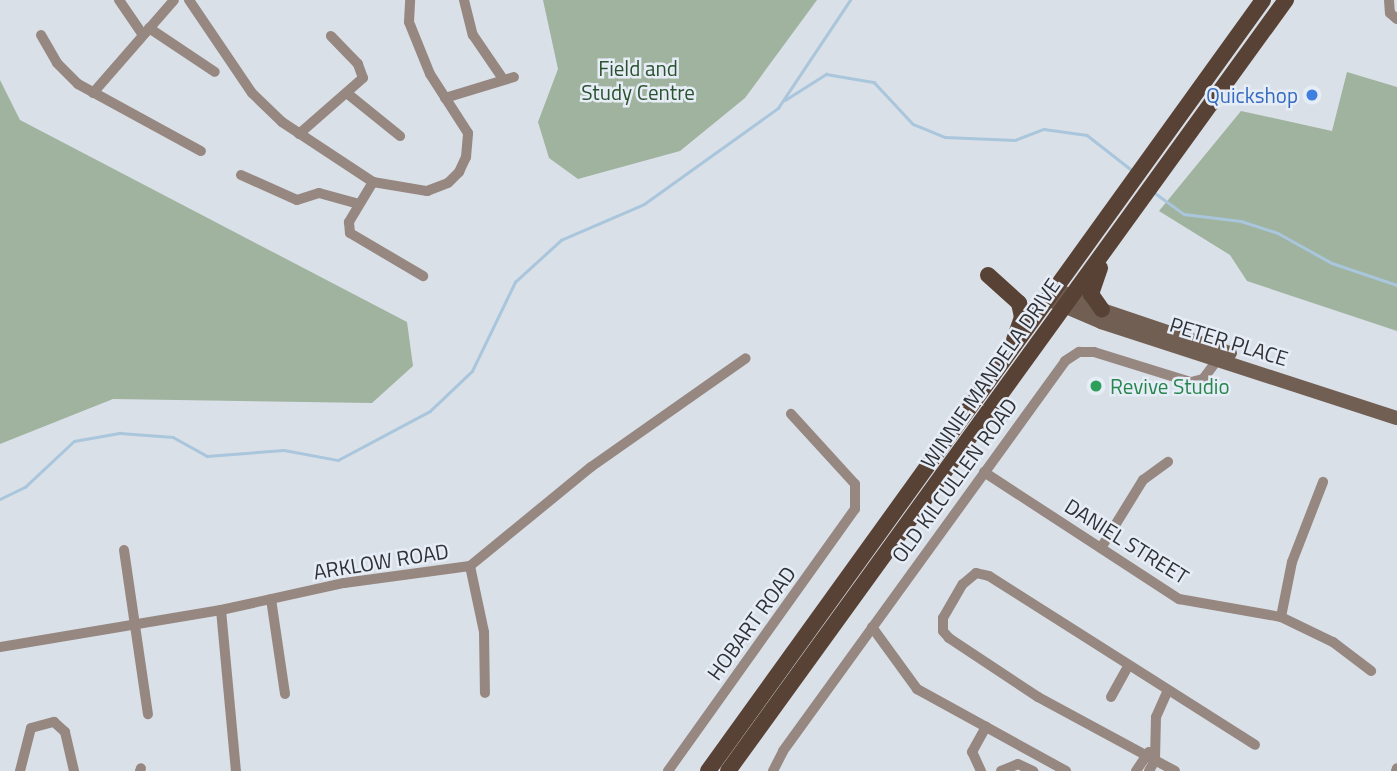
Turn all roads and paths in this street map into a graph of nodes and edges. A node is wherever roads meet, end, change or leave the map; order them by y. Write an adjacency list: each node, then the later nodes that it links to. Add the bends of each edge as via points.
1 (119, 0): 10 (street)
2 (174, 0): 10 (street)
3 (190, 0): 17 (street, via 252,93)
4 (410, 0): 16 (street, via 410,22)
5 (464, 0): 16 (street, via 473,35 508,78)
6 (1263, 0): 26 (main road, WINNIE MANDELA DRIVE, via 1129,189)
7 (1286, 0): 23 (main road, WINNIE MANDELA DRIVE)
8 (1389, 0): 9 (street, via 1390,13)
9 (1397, 19)
10 (146, 32): 13 (street); 14 (street)
11 (41, 35): 14 (street, via 63,72)
12 (331, 36): 15 (street, via 363,72 359,85)
13 (215, 72)
14 (93, 93): 19 (street)
15 (348, 94): 17 (street); 18 (street)
16 (445, 98): 21 (street, via 468,133 459,172 448,183 427,191)
17 (299, 134): 21 (street)
18 (400, 136)
19 (201, 151)
20 (241, 175): 22 (street, via 298,200 319,193)
21 (373, 182): 22 (street)
22 (359, 204): 25 (street, via 349,222 351,233)
23 (1121, 229): 26 (main road, WINNIE MANDELA DRIVE); 27 (main road, via 1091,288 1091,298)
24 (988, 275): 28 (main road, via 1012,292 1022,312)
25 (423, 276)
26 (1060, 299): 27 (main road, PETER PLACE); 28 (main road, WINNIE MANDELA DRIVE); 29 (main road, PETER PLACE); 61 (main road, WINNIE MANDELA DRIVE)
27 (1102, 310): 29 (main road, PETER PLACE)
28 (1009, 355): 60 (main road, WINNIE MANDELA DRIVE)
29 (1221, 355): 31 (main road, PETER PLACE); 33 (main road, PETER PLACE); 35 (street, OLD KILCULLEN ROAD, via 1203,379 1191,382 1094,352 1073,354)
30 (746, 358): 39 (street, ARKLOW ROAD, via 591,467)
31 (1397, 409)
32 (791, 414): 59 (street, HOBART ROAD, via 845,470 857,494 846,523)
33 (1397, 418)
34 (1168, 462): 37 (street, via 1143,480)
35 (984, 472): 37 (street, DANIEL STREET); 44 (street, OLD KILCULLEN ROAD)
36 (1323, 482): 42 (street, via 1292,562)
37 (1101, 548): 42 (street, DANIEL STREET, via 1179,599)
38 (124, 550): 43 (street)
39 (470, 566): 40 (street, ARKLOW ROAD, via 344,583); 49 (street, via 481,616)
40 (271, 599): 41 (street, ARKLOW ROAD); 50 (street)
41 (221, 610): 43 (street, ARKLOW ROAD); 58 (street)
42 (1281, 617): 47 (street, DANIEL STREET, via 1333,642)
43 (138, 625): 45 (street, ARKLOW ROAD); 52 (street)
44 (872, 627): 53 (street, via 917,689); 62 (street, OLD KILCULLEN ROAD)
45 (0, 648)
46 (1128, 666): 48 (street); 51 (street); 55 (street, via 979,573 963,584 942,623 949,638 1009,679)
47 (1371, 671)
48 (1167, 692): 54 (street); 55 (street, via 1156,717)
49 (485, 693)
50 (285, 694)
51 (1111, 697)
52 (148, 714)
53 (986, 727): 63 (street, via 972,752); 66 (street)
54 (1255, 745)
55 (1151, 754): 67 (street); 68 (street); 69 (street)
56 (20, 771): 57 (street, via 31,728 54,722 65,732)
57 (74, 771)
58 (236, 771)
59 (668, 771)
60 (708, 771)
61 (728, 771)
62 (773, 771)
63 (981, 771)
64 (1001, 771): 65 (street, via 1018,764)
65 (1033, 771)
66 (1066, 771)
67 (1136, 771)
68 (1149, 771)
69 (1175, 771)

